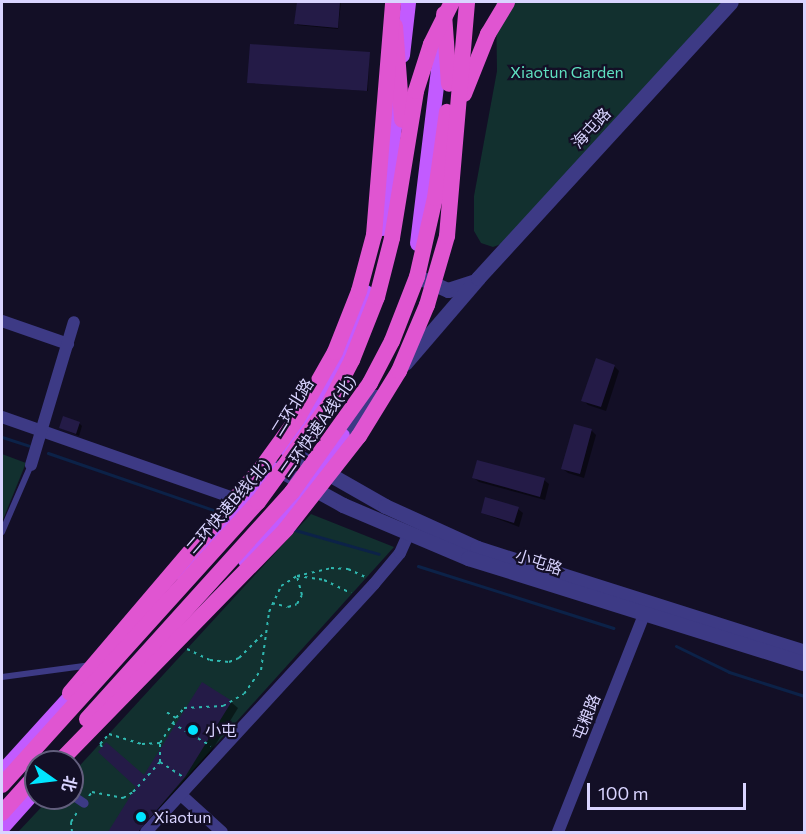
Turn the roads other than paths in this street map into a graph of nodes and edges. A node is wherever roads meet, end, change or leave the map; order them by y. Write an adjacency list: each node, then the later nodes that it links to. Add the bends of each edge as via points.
1 (395, 2): 7 (highway, via 402,96); 16 (main road, 二环北路, via 385,205 372,274 339,361); 33 (highway, via 387,51 374,235 352,311 324,374 257,474)
2 (444, 2): 8 (highway, via 449,90); 9 (main road)
3 (452, 2): 7 (highway, via 431,44 416,91)
4 (467, 2): 31 (highway, via 447,236 419,327 382,400 343,459 286,529)
5 (507, 2): 8 (highway, via 488,34 468,82)
6 (731, 2): 10 (street, 海屯路)
7 (397, 202): 34 (highway, 二环快速B线(北), via 388,257 370,317 344,375 313,429 258,502)
8 (434, 208): 29 (highway, 二环快速A线(北), via 401,320 370,383 339,433 272,516)
9 (414, 259): 10 (street, via 421,276 438,288 460,288); 19 (main road, via 384,355 358,407)
10 (478, 278): 19 (street, 海屯路)
11 (2, 321): 13 (street)
12 (74, 322): 13 (street)
13 (68, 344): 15 (street)
14 (2, 417): 15 (street)
15 (42, 431): 17 (street); 21 (street)
16 (287, 450): 18 (main road, 二环北路); 19 (street, 小屯路)
17 (31, 465): 22 (lane)
18 (274, 467): 20 (street, 小屯路); 21 (main road, 二环北路)
19 (320, 467): 20 (main road); 25 (street, 小屯路, via 384,507 477,548)
20 (307, 486): 23 (street, 小屯路); 30 (main road)
21 (246, 502): 27 (main road, 二环北路)
22 (2, 532)
23 (408, 535): 24 (street, 小屯路); 36 (street, via 400,553 374,584)
24 (644, 615): 26 (street, 小屯路); 44 (street, 屯粮路)
25 (804, 652)
26 (804, 663)
27 (97, 666): 28 (lane); 32 (main road, 二环北路)
28 (2, 677)
29 (59, 750)
30 (71, 750)
31 (72, 750)
32 (2, 771)
33 (2, 777)
34 (2, 785)
35 (24, 788): 39 (highway)
36 (181, 795): 42 (street); 43 (street)
37 (24, 798): 40 (highway)
38 (24, 801): 41 (main road)
39 (2, 813)
40 (2, 819)
41 (2, 827)
42 (146, 832)
43 (222, 832)
44 (558, 832)

